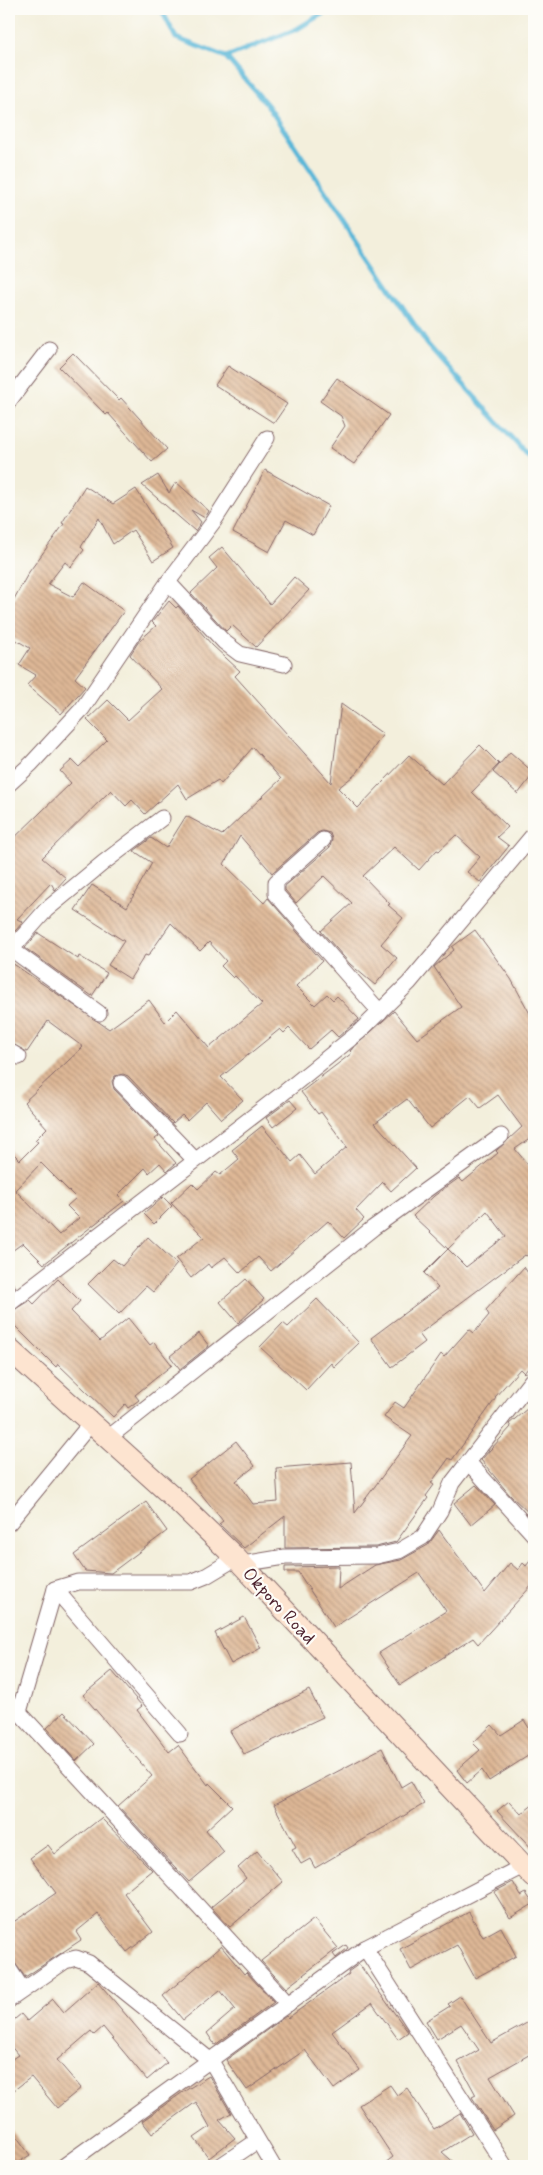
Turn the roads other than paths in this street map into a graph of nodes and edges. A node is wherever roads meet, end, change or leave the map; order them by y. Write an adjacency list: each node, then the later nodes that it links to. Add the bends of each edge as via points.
1 (49, 349): 2 (street)
2 (9, 401)
3 (267, 438): 4 (street, via 214,521)
4 (168, 582): 5 (street, via 224,642 240,654); 6 (street, via 82,709)
5 (284, 664)
6 (9, 784)
7 (162, 818): 10 (street, via 46,910)
8 (534, 834): 11 (street, via 410,983)
9 (322, 840): 11 (street, via 276,882 276,894)
10 (10, 950): 12 (street)
11 (380, 1012): 15 (street, via 282,1094)
12 (99, 1013)
13 (121, 1083): 15 (street)
14 (501, 1136): 20 (street, via 372,1228)
15 (195, 1160): 16 (street)
16 (9, 1304)
17 (9, 1349): 19 (main road, Okporo Road)
18 (534, 1377): 21 (street)
19 (91, 1423): 20 (main road, Okporo Road); 22 (street)
20 (108, 1438): 24 (main road, Okporo Road)
21 (468, 1463): 23 (street); 24 (street, via 452,1483 440,1511 423,1537 399,1551 377,1556)
22 (9, 1523)
23 (534, 1535)
24 (239, 1561): 25 (street, via 191,1582 78,1582); 27 (main road, Okporo Road)
25 (54, 1589): 26 (street); 32 (street, via 19,1712)
26 (180, 1734)
27 (529, 1871): 28 (street)
28 (365, 1948): 32 (street); 38 (street)
29 (9, 1969): 30 (street)
30 (23, 1990): 31 (street); 33 (street, via 65,1961 76,1958 89,1963)
31 (9, 2000)
32 (288, 2004): 33 (street)
33 (211, 2061): 34 (street); 35 (street)
34 (257, 2141): 36 (street); 37 (street)
35 (64, 2166)
36 (220, 2166)
37 (273, 2166)
38 (505, 2166)

